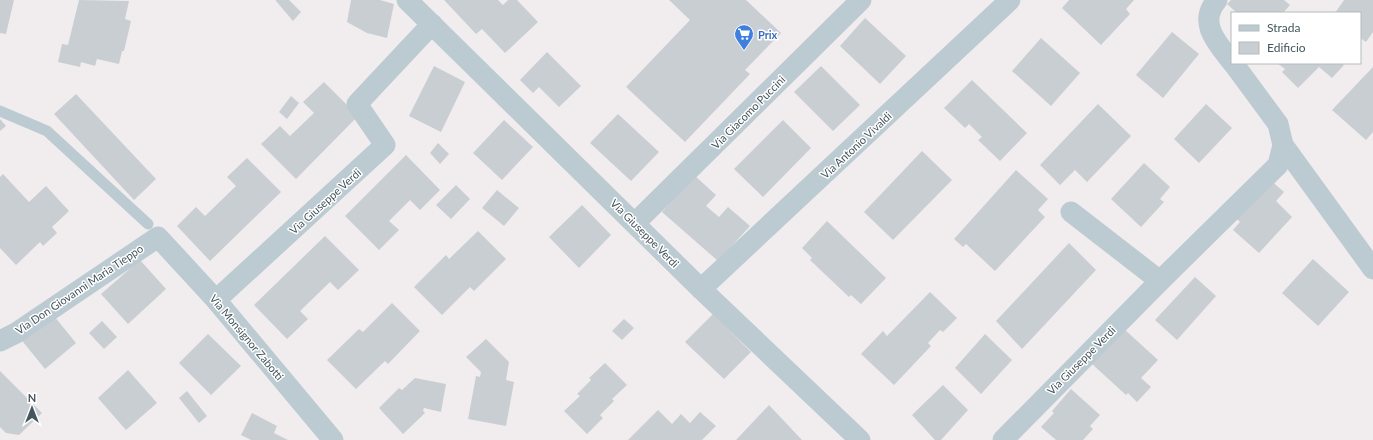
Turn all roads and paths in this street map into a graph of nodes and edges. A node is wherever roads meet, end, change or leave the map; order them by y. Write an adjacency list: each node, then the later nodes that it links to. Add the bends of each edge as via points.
1 (407, 0): 5 (street, Via Giuseppe Verdi)
2 (861, 0): 11 (street, Via Giacomo Puccini)
3 (1010, 0): 15 (street, Via Antonio Vivaldi)
4 (1217, 0): 6 (street, Via Giuseppe Verdi, via 1211,7 1211,35)
5 (432, 24): 11 (street, Via Giuseppe Verdi); 16 (street, Via Giuseppe Verdi, via 356,104 385,146)
6 (1231, 62)
7 (1233, 64): 9 (street, Via Giuseppe Verdi, via 1278,124)
8 (0, 111): 12 (lane, via 47,131)
9 (1283, 146): 13 (street, Via Giuseppe Verdi); 14 (street, Via Giuseppe Verdi, via 1278,165)
10 (1071, 212): 14 (street)
11 (635, 223): 15 (street, Via Giuseppe Verdi)
12 (153, 231): 16 (street, Via Monsignor Zabotti); 17 (street, Via Don Giovanni Maria Tieppo, via 16,333)
13 (1373, 269)
14 (1160, 281): 20 (street, Via Giuseppe Verdi)
15 (701, 289): 19 (street, Via Giuseppe Verdi)
16 (216, 300): 18 (street, Via Monsignor Zabotti)
17 (0, 341)
18 (333, 440)
19 (860, 440)
20 (1003, 440)

